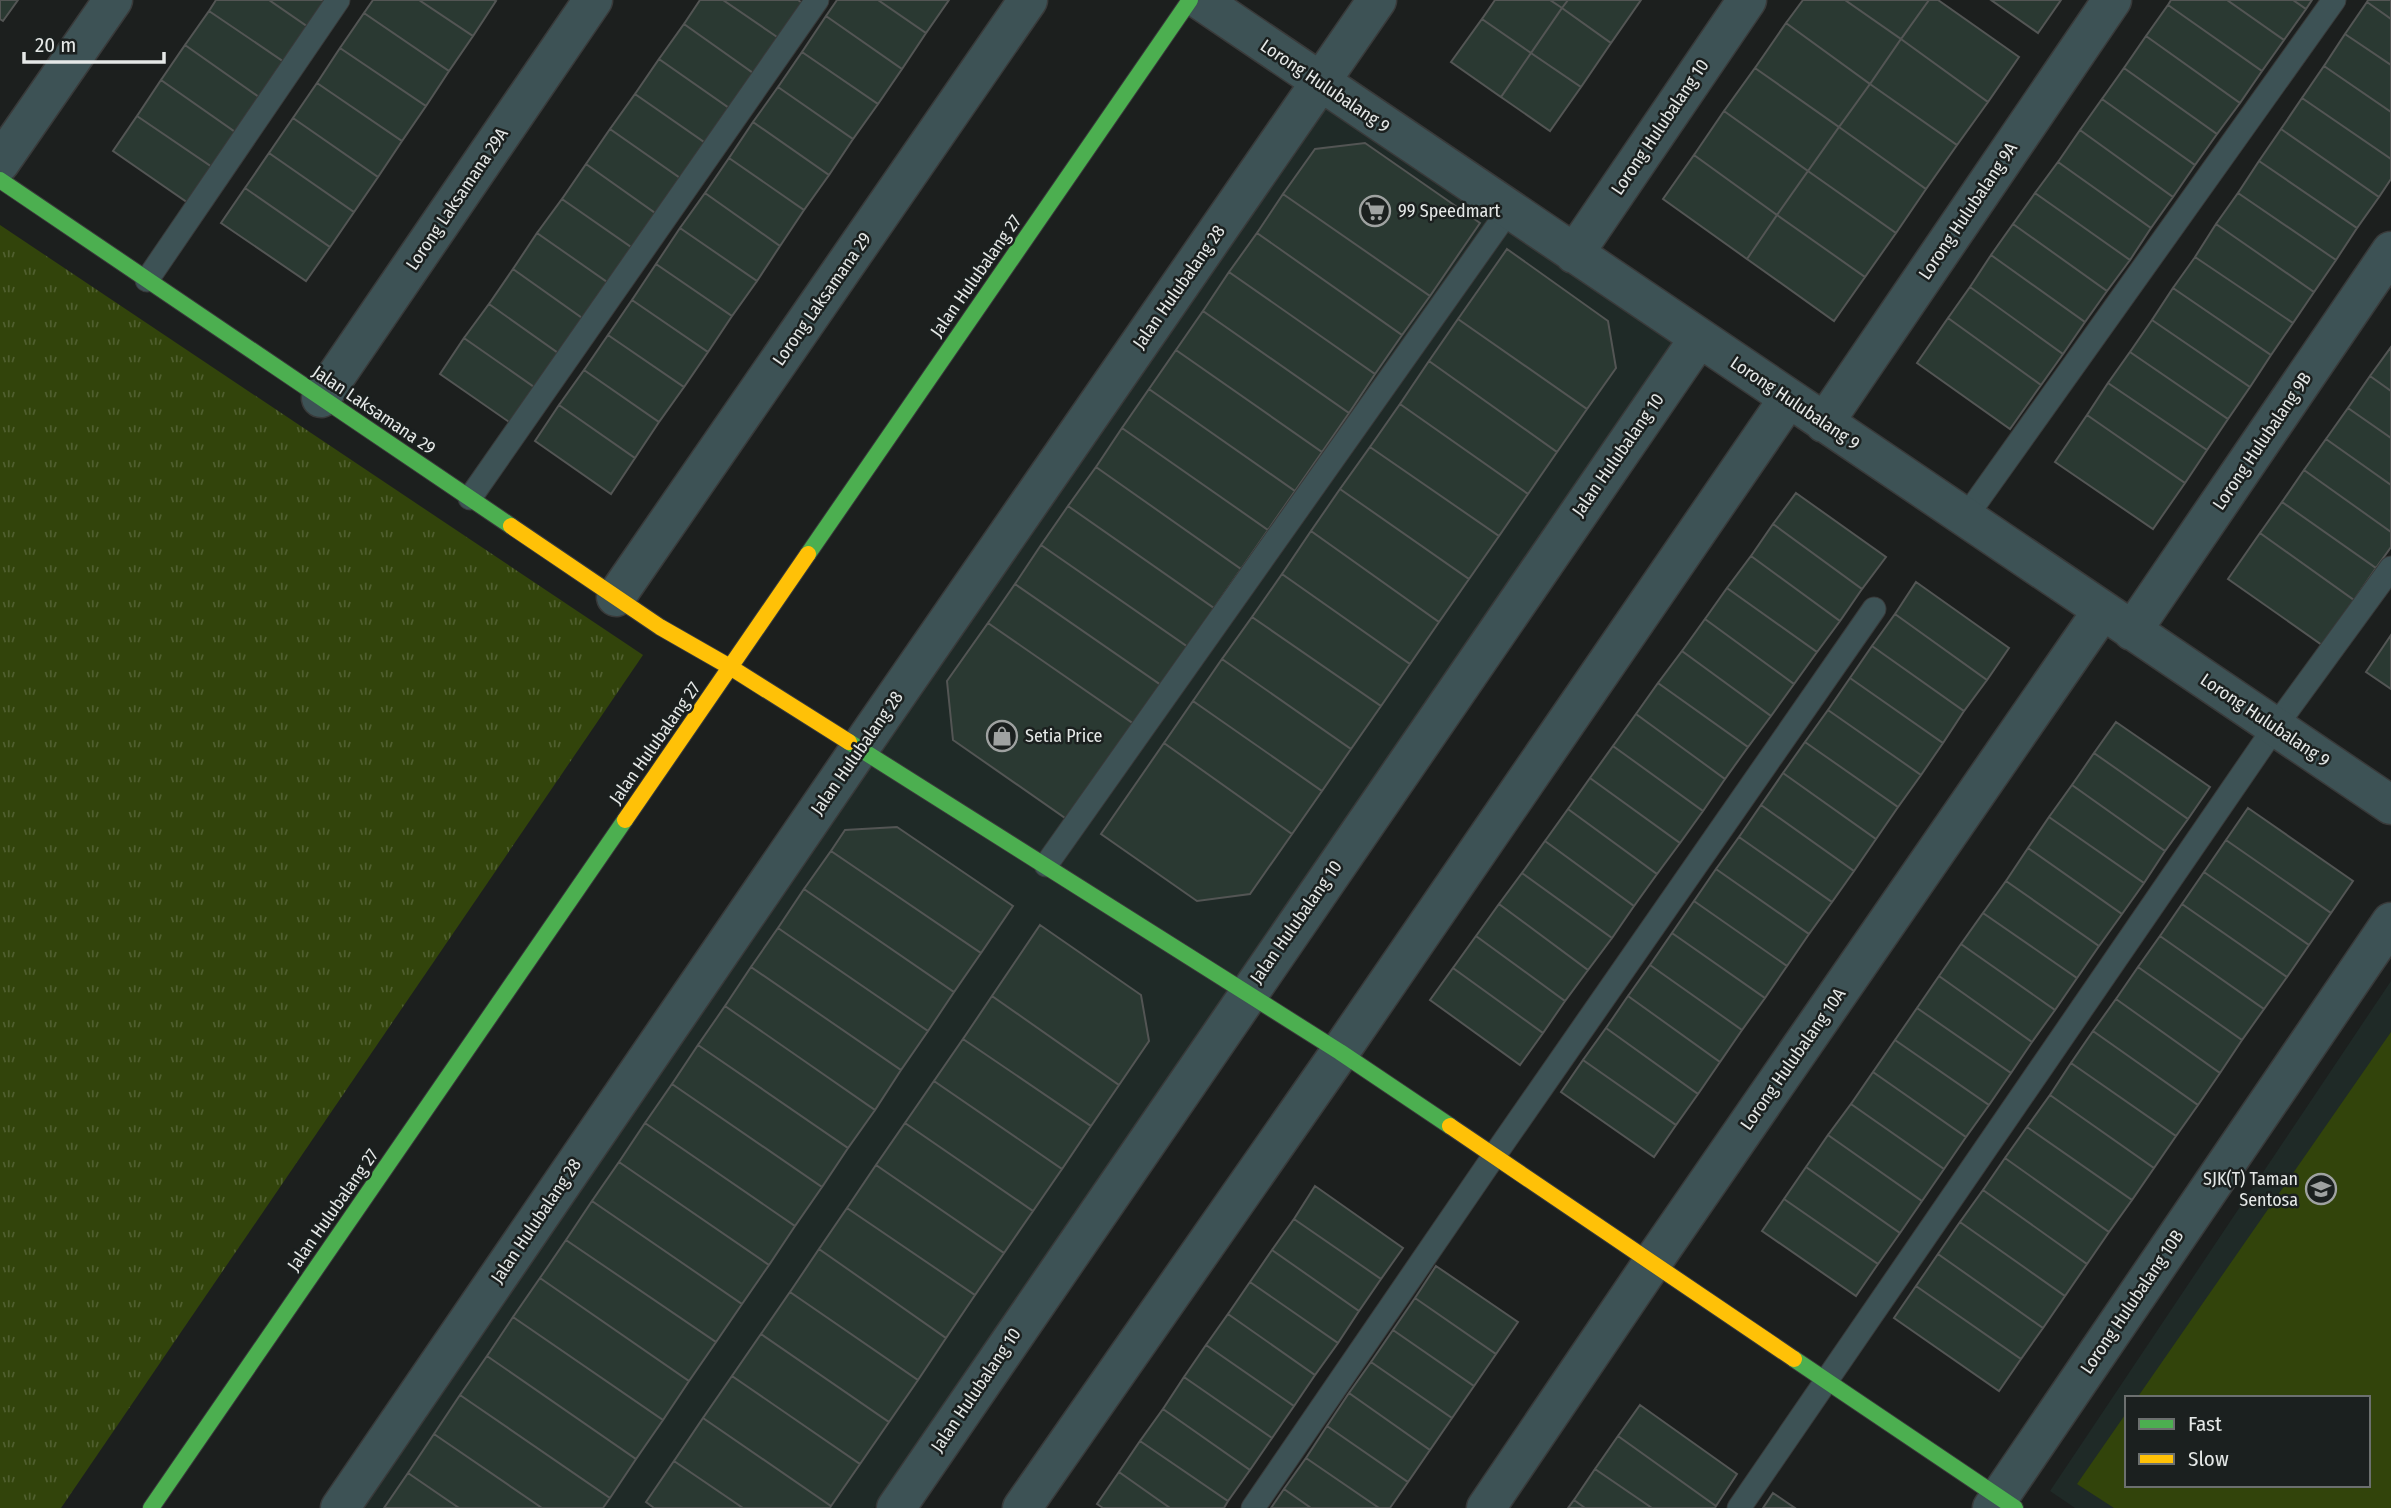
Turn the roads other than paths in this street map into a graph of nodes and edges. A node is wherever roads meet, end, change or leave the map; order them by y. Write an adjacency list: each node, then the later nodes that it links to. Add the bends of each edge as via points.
1 (113, 0): 13 (street)
2 (338, 0): 18 (lane)
3 (593, 0): 20 (street, Lorong Laksamana 29A)
4 (817, 0): 23 (lane)
5 (1028, 0): 26 (street, Lorong Laksamana 29)
6 (1190, 0): 29 (street, Jalan Hulubalang 27)
7 (1200, 0): 12 (street, Lorong Hulubalang 9)
8 (1377, 0): 12 (street, Jalan Hulubalang 28)
9 (1747, 0): 17 (street, Lorong Hulubalang 10)
10 (2112, 0): 22 (street, Lorong Hulubalang 9A)
11 (2334, 0): 24 (lane)
12 (1321, 83): 15 (street, Lorong Hulubalang 9); 31 (street, Jalan Hulubalang 28)
13 (0, 163)
14 (0, 180): 18 (street, Jalan Laksamana 29)
15 (1509, 210): 17 (street, Lorong Hulubalang 9); 33 (lane)
16 (2391, 251): 28 (street, Lorong Hulubalang 9B)
17 (1574, 254): 19 (street, Lorong Hulubalang 9)
18 (147, 280): 20 (street, Jalan Laksamana 29)
19 (1699, 338): 21 (street, Lorong Hulubalang 9); 35 (street, Jalan Hulubalang 10)
20 (321, 398): 23 (street, Jalan Laksamana 29)
21 (1788, 399): 22 (street, Lorong Hulubalang 9); 36 (street)
22 (1824, 423): 24 (street, Lorong Hulubalang 9)
23 (470, 498): 26 (street, Jalan Laksamana 29)
24 (1965, 518): 28 (street, Lorong Hulubalang 9)
25 (2391, 568): 30 (lane)
26 (615, 597): 29 (street, Jalan Laksamana 29)
27 (1874, 609): 37 (lane)
28 (2118, 621): 30 (street, Lorong Hulubalang 9); 38 (street, Lorong Hulubalang 10A)
29 (730, 667): 31 (street, Jalan Laksamana 29); 41 (street, Jalan Hulubalang 27)
30 (2275, 727): 32 (street, Lorong Hulubalang 9); 39 (lane)
31 (860, 748): 33 (street, Jalan Laksamana 29); 42 (street, Jalan Hulubalang 28)
32 (2391, 805)
33 (1046, 865): 35 (street, Jalan Laksamana 29)
34 (2391, 922): 40 (street, Lorong Hulubalang 10B)
35 (1247, 993): 36 (street, Jalan Laksamana 29); 43 (street, Jalan Hulubalang 10)
36 (1340, 1052): 37 (street, Jalan Laksamana 29); 44 (street)
37 (1494, 1156): 38 (street, Jalan Laksamana 29); 45 (lane)
38 (1652, 1263): 39 (street, Jalan Laksamana 29); 46 (street, Lorong Hulubalang 10A)
39 (1827, 1381): 40 (street, Jalan Laksamana 29); 47 (lane)
40 (2002, 1504)
41 (151, 1508)
42 (340, 1508)
43 (895, 1508)
44 (1022, 1508)
45 (1253, 1508)
46 (1486, 1508)
47 (1739, 1508)

